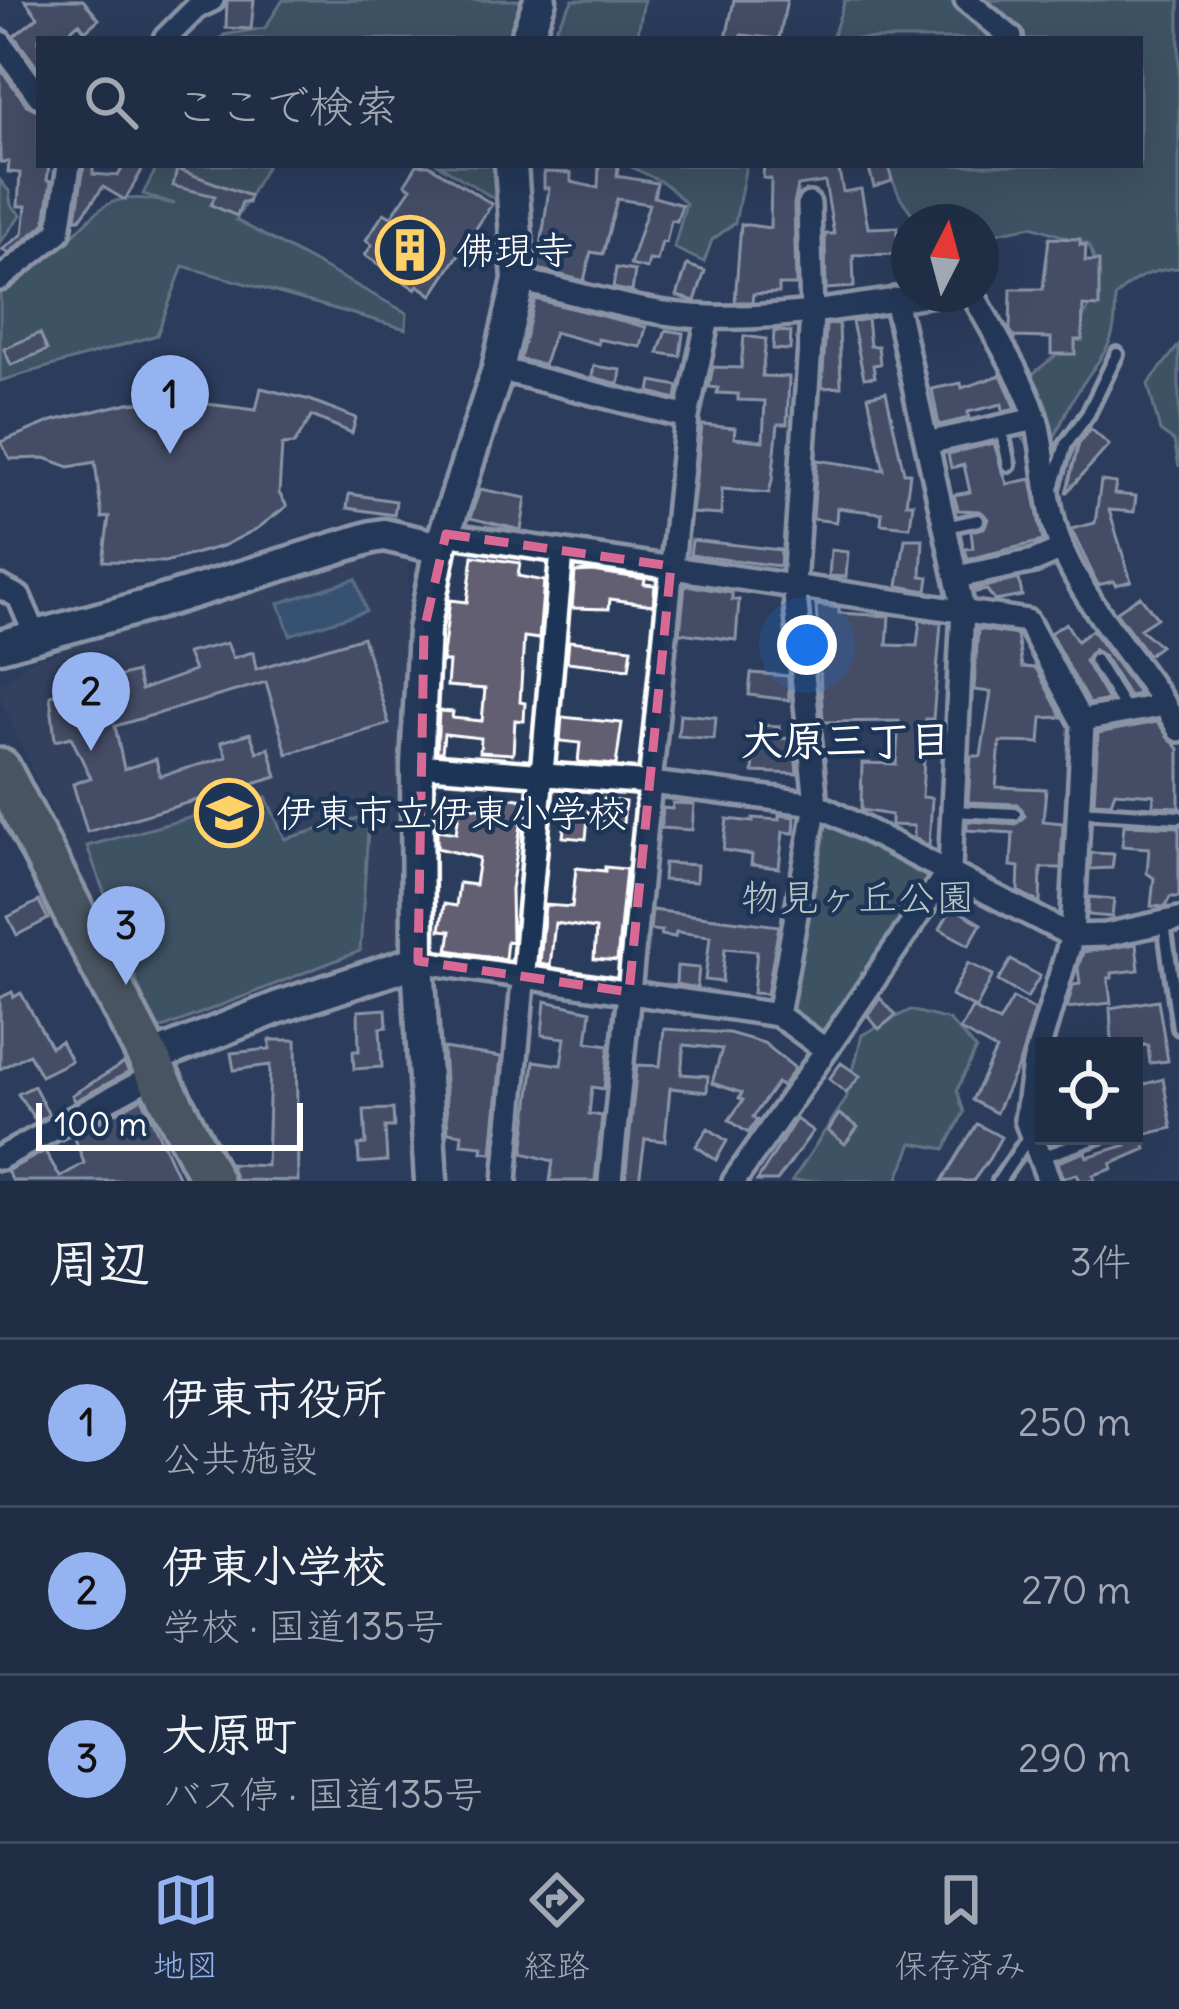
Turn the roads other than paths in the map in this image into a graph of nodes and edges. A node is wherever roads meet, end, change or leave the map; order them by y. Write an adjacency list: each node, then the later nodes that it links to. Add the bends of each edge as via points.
1 (212, 0): 4 (street)
2 (540, 0): 5 (street)
3 (965, 0): 6 (street)
4 (167, 36)
5 (527, 36)
6 (1010, 36)
7 (0, 42): 8 (street)
8 (36, 92)
9 (69, 168): 12 (street, via 59,232)
10 (511, 168): 13 (street)
11 (809, 204): 17 (street)
12 (0, 279)
13 (519, 280): 18 (street); 20 (street)
14 (891, 300): 17 (street)
15 (898, 312): 24 (street)
16 (982, 312): 22 (street)
17 (812, 315): 18 (street); 34 (street)
18 (708, 317): 21 (street)
19 (1117, 354): 26 (lane, via 1066,444)
20 (498, 369): 21 (street); 29 (street)
21 (687, 418): 32 (street)
22 (1036, 419): 23 (street); 26 (street)
23 (1001, 427): 24 (street); 25 (lane)
24 (927, 443): 28 (street)
25 (1009, 465)
26 (1049, 496): 30 (street)
27 (978, 520): 28 (lane)
28 (946, 527): 33 (street)
29 (443, 541): 31 (street); 37 (street, via 372,537); 44 (street, via 424,630)
30 (1062, 549): 33 (street); 40 (street, via 1092,606)
31 (562, 552): 32 (street); 46 (street)
32 (671, 566): 34 (street); 47 (street)
33 (957, 577): 36 (street)
34 (794, 585): 36 (street); 48 (street)
35 (0, 587): 37 (street, via 19,597)
36 (962, 609): 42 (street, via 1027,621); 49 (street)
37 (34, 634): 38 (street)
38 (0, 646)
39 (1095, 660): 41 (lane)
40 (1165, 705): 41 (street); 43 (street)
41 (1127, 712): 42 (street)
42 (1083, 720): 50 (street)
43 (1179, 730)
44 (417, 764): 46 (street); 56 (street)
45 (0, 769): 63 (highway)
46 (542, 775): 47 (street); 57 (street)
47 (651, 783): 48 (street); 58 (street)
48 (816, 804): 53 (street); 59 (street)
49 (952, 811): 51 (lane); 53 (street)
50 (1078, 811): 52 (lane); 55 (street)
51 (1015, 814)
52 (1179, 817)
53 (949, 873): 55 (street); 62 (street)
54 (1171, 921): 55 (street); 60 (lane)
55 (1072, 936): 61 (street)
56 (418, 961): 57 (street); 63 (street, via 279,1007); 70 (street)
57 (522, 974): 58 (street); 71 (street)
58 (629, 992): 59 (street); 72 (street)
59 (778, 1015): 62 (street)
60 (1179, 1028)
61 (1045, 1037)
62 (826, 1050): 73 (street)
63 (154, 1065): 68 (street); 69 (highway)
64 (1035, 1078): 65 (street)
65 (1030, 1135): 67 (street); 74 (lane)
66 (1076, 1145): 67 (lane)
67 (1039, 1158): 75 (street)
68 (0, 1159)
69 (212, 1181)
70 (431, 1181)
71 (505, 1181)
72 (610, 1181)
73 (734, 1181)
74 (999, 1181)
75 (1049, 1181)

